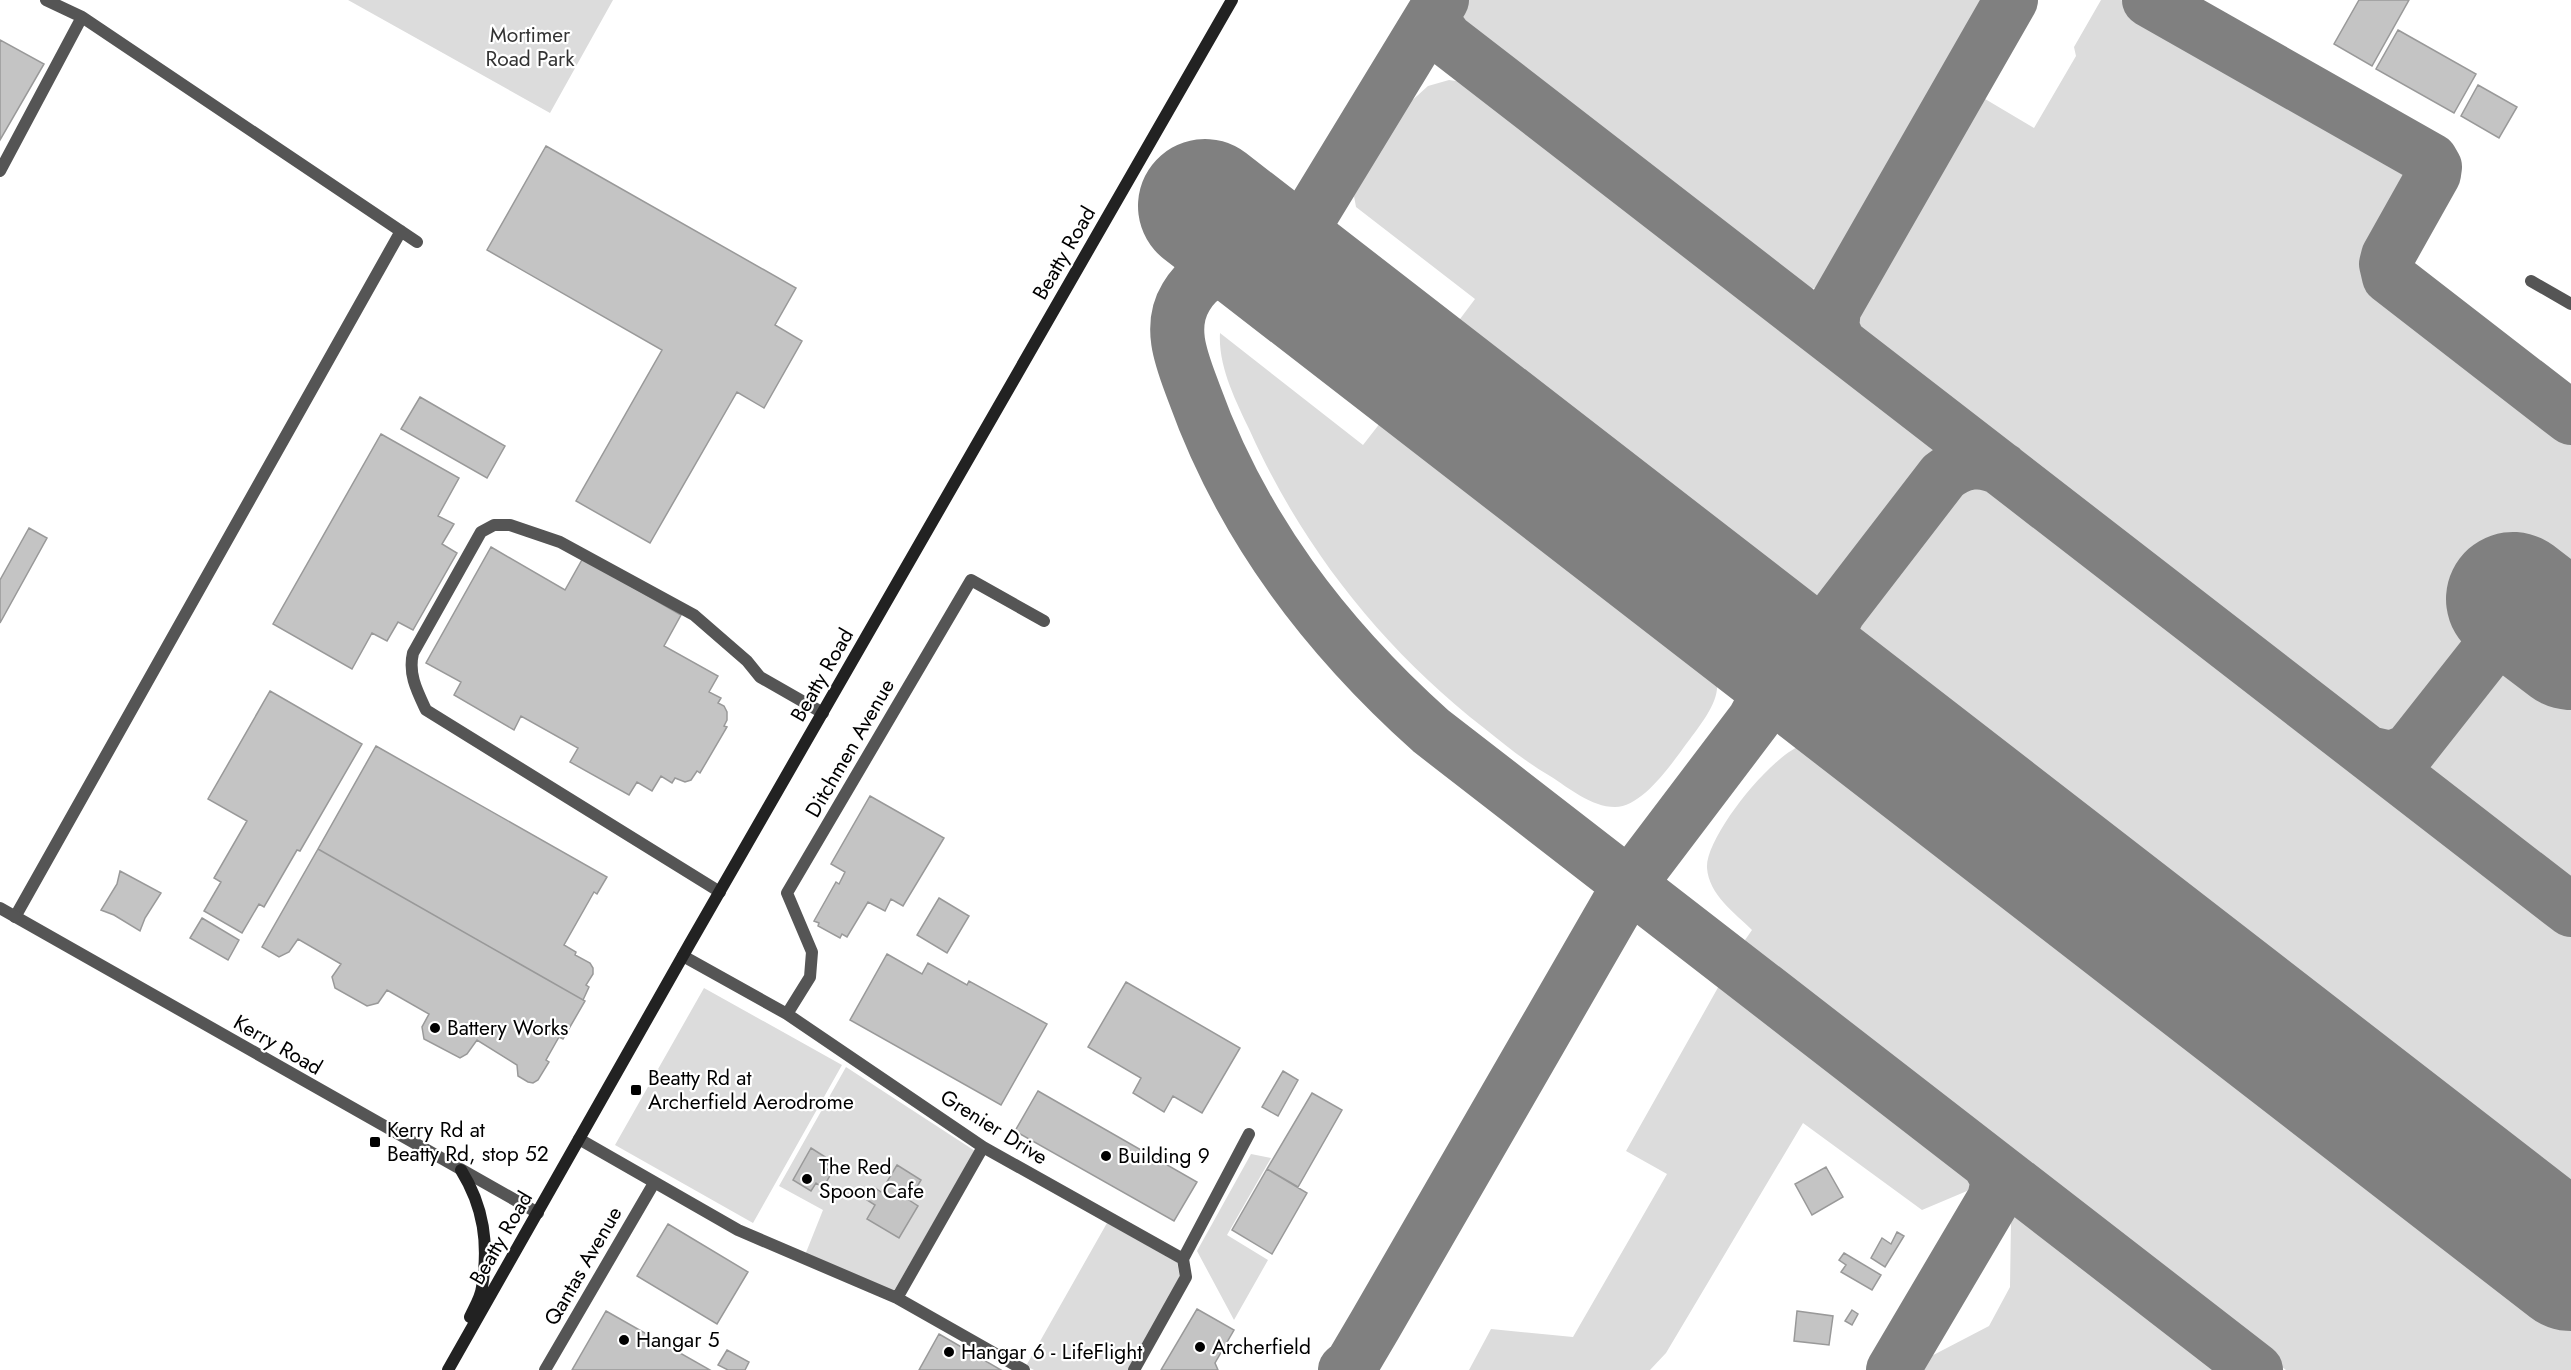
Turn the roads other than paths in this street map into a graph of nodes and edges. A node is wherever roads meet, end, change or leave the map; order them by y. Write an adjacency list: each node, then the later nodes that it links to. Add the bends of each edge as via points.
1 (46, 0): 3 (street)
2 (1232, 0): 10 (main road, Beatty Road)
3 (82, 17): 4 (street); 5 (street)
4 (0, 171)
5 (401, 231): 6 (street); 13 (street)
6 (417, 242)
7 (2531, 281): 8 (street)
8 (2571, 304)
9 (1044, 621): 15 (street, Ditchmen Avenue, via 971,580 787,893 812,952 810,977)
10 (823, 713): 11 (main road, Beatty Road); 11 (street, via 759,677 747,661 694,615 560,542 510,525 494,525 481,532 413,653 410,666 426,710)
11 (720, 891): 14 (main road, Beatty Road)
12 (0, 908): 13 (street, Kerry Road)
13 (15, 917): 19 (street, Kerry Road)
14 (682, 956): 15 (street, Grenier Drive); 17 (main road, Beatty Road)
15 (787, 1014): 18 (street, Grenier Drive)
16 (1249, 1134): 22 (street)
17 (579, 1139): 20 (street); 21 (main road, Beatty Road)
18 (983, 1148): 22 (street, Grenier Drive); 23 (street)
19 (461, 1170): 21 (street, Kerry Road); 24 (main road, via 472,1187 484,1222 482,1289)
20 (654, 1183): 23 (street, via 738,1230); 25 (street, Qantas Avenue)
21 (537, 1213): 24 (main road, Beatty Road)
22 (1183, 1259): 27 (street, via 1186,1278)
23 (897, 1298): 26 (street)
24 (448, 1369)
25 (545, 1370)
26 (1024, 1370)
27 (1134, 1370)

